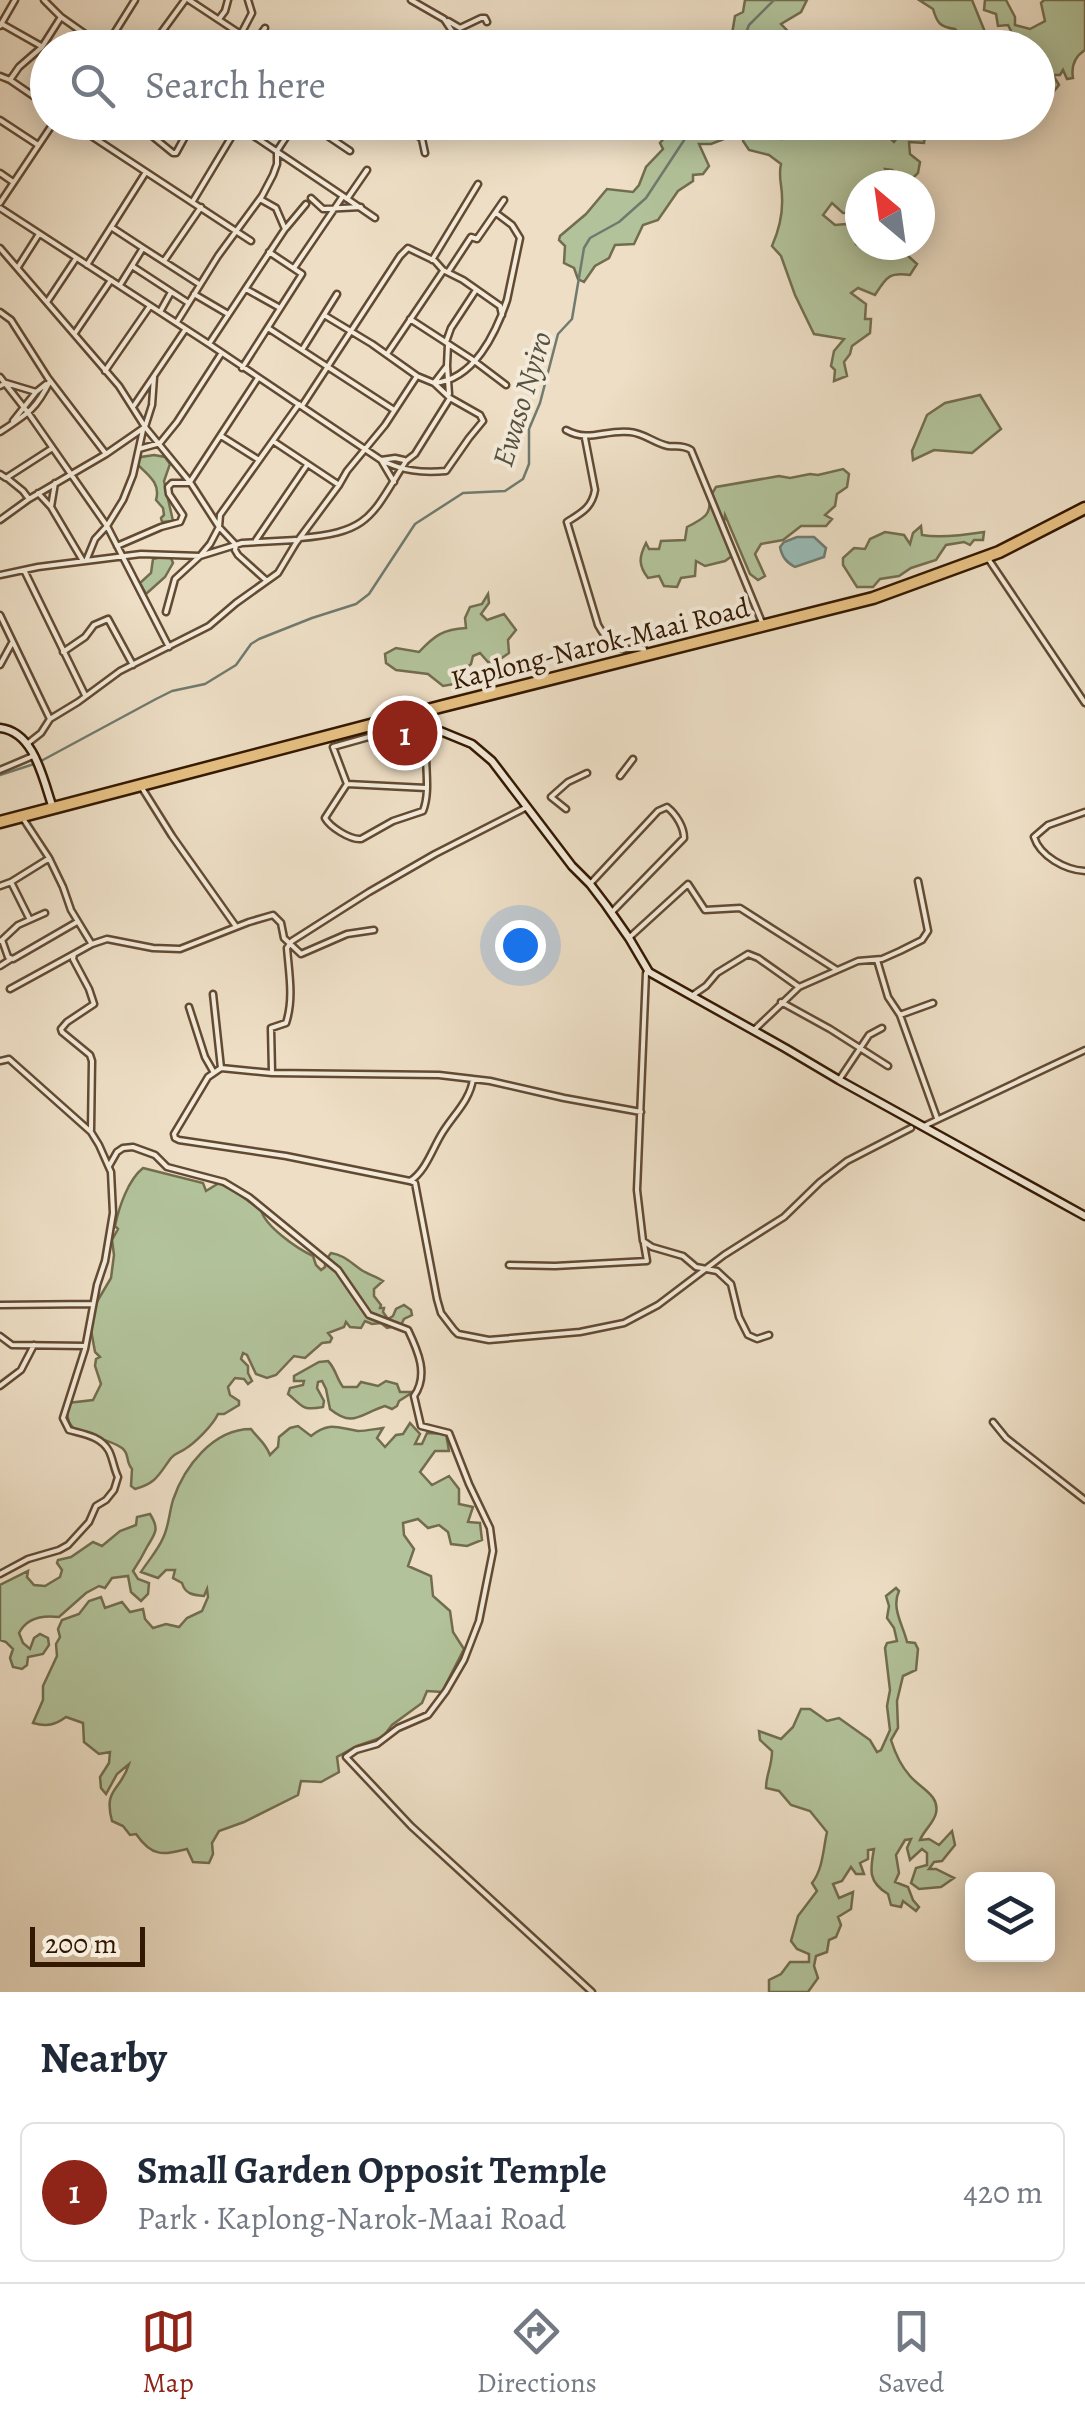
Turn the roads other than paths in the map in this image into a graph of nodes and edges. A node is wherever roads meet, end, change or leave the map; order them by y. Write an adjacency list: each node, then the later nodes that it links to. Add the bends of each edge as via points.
1 (0, 0): 9 (street)
2 (15, 0): 9 (street)
3 (44, 0): 10 (street)
4 (135, 0): 17 (street)
5 (187, 0): 12 (street); 18 (street)
6 (228, 0): 12 (street)
7 (248, 0): 20 (street, via 252,13)
8 (411, 0): 11 (street)
9 (10, 8): 14 (street)
10 (61, 16): 15 (street); 16 (street)
11 (444, 19): 13 (street, via 460,28 481,18); 21 (street)
12 (219, 20): 19 (street)
13 (487, 22)
14 (1, 25): 22 (street)
15 (52, 30)
16 (83, 30)
17 (116, 30)
18 (164, 30)
19 (234, 30)
20 (242, 30)
21 (451, 30)
22 (30, 41)
23 (30, 57): 25 (street)
24 (0, 76): 25 (street)
25 (10, 80): 26 (street)
26 (30, 94)
27 (3, 122): 28 (street); 38 (street)
28 (0, 130)
29 (42, 140): 38 (street)
30 (98, 140): 43 (street)
31 (157, 140): 32 (street, via 173,153)
32 (184, 140)
33 (226, 140): 51 (street)
34 (259, 140): 40 (street)
35 (285, 140): 40 (street)
36 (334, 140): 39 (street)
37 (422, 140): 41 (street)
38 (38, 146): 45 (street)
39 (350, 151)
40 (277, 152): 48 (street); 49 (street)
41 (425, 153)
42 (367, 170): 48 (street)
43 (147, 172): 51 (street); 59 (street)
44 (0, 173): 45 (street)
45 (13, 182): 53 (street)
46 (478, 184): 68 (street)
47 (311, 198): 56 (street)
48 (345, 198): 55 (street); 56 (street)
49 (260, 199): 60 (street, via 276,208); 61 (street)
50 (504, 200): 57 (street)
51 (193, 202): 54 (street)
52 (306, 204): 60 (street)
53 (0, 206): 62 (street)
54 (201, 207): 61 (street); 69 (street)
55 (361, 207): 56 (street); 58 (street)
56 (334, 209): 73 (street)
57 (496, 213): 74 (street); 83 (street, via 520,238)
58 (375, 218)
59 (111, 227): 65 (street); 70 (street)
60 (285, 229): 66 (street)
61 (236, 232): 63 (street); 76 (street)
62 (40, 233): 67 (street); 72 (street)
63 (250, 242)
64 (0, 248): 72 (street)
65 (143, 248): 69 (street); 71 (street)
66 (269, 252): 73 (street); 78 (street)
67 (77, 259): 70 (street); 84 (street)
68 (432, 260): 74 (street); 98 (street, via 408,248)
69 (164, 262): 76 (street)
70 (87, 265): 75 (street)
71 (132, 266): 77 (street); 80 (street)
72 (18, 268): 84 (street)
73 (294, 268): 88 (street, via 302,274)
74 (446, 271): 79 (street); 94 (street)
75 (111, 280): 77 (street); 99 (street)
76 (199, 284): 81 (street)
77 (120, 285): 86 (street)
78 (246, 289): 88 (street); 91 (street)
79 (476, 290): 87 (street); 100 (street)
80 (172, 293): 85 (street); 90 (street)
81 (194, 294): 85 (street); 91 (street)
82 (337, 294): 92 (street)
83 (507, 300): 87 (street); 93 (street)
84 (47, 302): 99 (street)
85 (188, 302): 95 (street)
86 (150, 306): 90 (street); 109 (street)
87 (500, 306): 93 (street)
88 (280, 308): 96 (street)
89 (0, 312): 115 (street)
90 (160, 312): 95 (street)
91 (228, 314): 101 (street)
92 (324, 315): 98 (street); 102 (street)
93 (502, 315): 105 (street)
94 (410, 319): 100 (street); 104 (street)
95 (176, 322): 97 (street)
96 (268, 328): 102 (street); 107 (street)
97 (185, 330): 101 (street); 112 (street)
98 (352, 332): 104 (street); 108 (street)
99 (75, 333): 109 (street)
100 (447, 343): 105 (street); 106 (street)
101 (209, 344): 103 (street)
102 (302, 350): 108 (street)
103 (221, 354): 107 (street); 133 (street)
104 (387, 354): 111 (street)
105 (474, 360): 114 (street); 118 (street)
106 (447, 366): 114 (street); 116 (street)
107 (242, 368): 113 (street)
108 (327, 368): 121 (street); 124 (street)
109 (104, 371): 123 (street)
110 (0, 376): 117 (street)
111 (416, 376): 116 (street); 124 (street)
112 (154, 377): 123 (street); 127 (street)
113 (258, 378): 121 (street); 130 (street)
114 (448, 380): 116 (street); 120 (street)
115 (50, 381): 119 (street); 125 (street); 137 (street)
116 (434, 383): 120 (street)
117 (3, 384): 119 (street); 122 (street)
118 (506, 385)
119 (36, 392): 122 (street)
120 (450, 396): 140 (street); 142 (street, via 483,421 446,471)
121 (301, 405): 132 (street); 135 (street)
122 (23, 406): 125 (street); 126 (street)
123 (133, 407): 127 (street)
124 (394, 410): 135 (street)
125 (29, 414): 126 (street); 134 (street)
126 (10, 426): 129 (street)
127 (144, 428): 133 (street); 136 (street); 137 (street)
128 (566, 430): 131 (street)
129 (0, 432)
130 (220, 436): 138 (street); 145 (street)
131 (583, 437): 169 (street, via 635,432 692,450); 175 (street, via 595,490 586,511 567,527 604,637 621,648 644,648)
132 (272, 440): 138 (street); 141 (street)
133 (160, 443): 136 (street); 145 (street)
134 (52, 448): 143 (street); 144 (street)
135 (364, 448): 139 (street); 148 (street)
136 (138, 449): 154 (street, via 123,500)
137 (106, 454): 143 (street)
138 (259, 460): 155 (street)
139 (381, 460): 140 (street); 142 (street); 146 (street)
140 (406, 461): 142 (street)
141 (307, 465): 148 (street); 157 (street)
142 (401, 470): 146 (street)
143 (72, 475): 147 (street); 154 (street)
144 (3, 476): 150 (street)
145 (190, 482): 155 (street); 159 (street, via 168,486 183,514 180,522)
146 (394, 482): 156 (street, via 358,526)
147 (55, 483): 149 (street); 151 (street)
148 (339, 485): 156 (street)
149 (38, 493): 150 (street); 151 (street)
150 (29, 498): 153 (street)
151 (51, 507): 163 (street)
152 (1085, 508): 162 (highway, Kaplong-Narok-Maai Road)
153 (0, 520)
154 (107, 526): 159 (street); 163 (street)
155 (219, 526): 158 (street); 161 (street)
156 (299, 539): 157 (street); 166 (street)
157 (255, 542): 158 (street)
158 (236, 545): 161 (street); 166 (street, via 238,555)
159 (117, 546): 160 (street)
160 (122, 556): 161 (street); 163 (street); 171 (street)
161 (200, 556): 167 (street, via 175,579)
162 (987, 557): 169 (highway, Kaplong-Narok-Maai Road, via 872,598); 179 (street)
163 (84, 561): 164 (street)
164 (24, 570): 165 (street); 173 (street)
165 (0, 575)
166 (268, 581): 171 (street)
167 (166, 612)
168 (0, 614): 170 (street)
169 (763, 625): 175 (highway, Kaplong-Narok-Maai Road)
170 (14, 640): 174 (street); 181 (street)
171 (169, 646): 177 (street)
172 (0, 650): 174 (street)
173 (63, 652): 177 (street, via 108,619); 178 (street)
174 (6, 654): 176 (street)
175 (645, 655): 180 (highway, Kaplong-Narok-Maai Road)
176 (0, 664)
177 (133, 665): 178 (street)
178 (86, 696): 181 (street)
179 (1085, 703)
180 (415, 713): 182 (main road); 184 (highway, Kaplong-Narok-Maai Road)
181 (50, 719): 185 (street)
182 (430, 726): 186 (street); 195 (main road, via 483,752)
183 (0, 728): 185 (main road)
184 (379, 728): 186 (street, via 384,736); 192 (highway, Kaplong-Narok-Maai Road); 193 (street, via 333,747)
185 (27, 744): 187 (main road)
186 (426, 745): 194 (street)
187 (33, 756): 189 (street); 196 (main road)
188 (634, 759): 191 (street)
189 (0, 770)
190 (586, 773): 197 (street, via 551,797)
191 (620, 776)
192 (140, 784): 196 (highway, Kaplong-Narok-Maai Road); 211 (street)
193 (348, 784): 194 (street); 194 (street, via 325,818 356,840 424,811)
194 (426, 788)
195 (526, 807): 205 (main road); 216 (street, via 369,892)
196 (53, 808): 199 (highway, Kaplong-Narok-Maai Road)
197 (566, 809)
198 (1085, 812): 202 (street, via 1034,837 1043,853)
199 (22, 816): 200 (highway, Kaplong-Narok-Maai Road); 201 (street)
200 (0, 822)
201 (49, 858): 204 (street); 210 (street)
202 (1085, 871)
203 (918, 880): 219 (street, via 928,931)
204 (11, 882): 206 (street); 209 (street)
205 (590, 884): 208 (main road); 208 (street, via 658,810 671,810 684,838)
206 (0, 886)
207 (46, 913): 209 (street)
208 (611, 913): 213 (main road)
209 (30, 918): 214 (street)
210 (77, 922): 215 (street); 218 (street)
211 (237, 926): 215 (street, via 180,949 108,939); 216 (street, via 274,915)
212 (374, 930): 216 (street, via 304,954)
213 (630, 938): 221 (main road); 222 (street, via 688,884 705,910 736,906)
214 (1, 940): 218 (street)
215 (92, 944): 217 (street)
216 (289, 945): 239 (street, via 288,1016 271,1028)
217 (74, 954): 224 (street); 246 (street, via 94,1004 61,1028 90,1054)
218 (11, 959): 220 (street)
219 (877, 960): 222 (street); 230 (street)
220 (0, 966)
221 (645, 968): 226 (main road); 242 (street)
222 (838, 970): 223 (street)
223 (799, 987): 226 (street, via 748,954); 227 (street)
224 (10, 988)
225 (213, 994): 237 (street)
226 (692, 996): 232 (main road)
227 (781, 1002): 232 (street); 233 (street)
228 (932, 1003): 230 (street)
229 (189, 1008): 238 (street)
230 (900, 1015): 243 (street)
231 (882, 1028): 233 (street)
232 (754, 1030): 241 (main road)
233 (859, 1049): 236 (street); 241 (street)
234 (1085, 1050): 243 (street)
235 (0, 1061): 246 (street, via 9,1059)
236 (888, 1066)
237 (220, 1068): 238 (street); 239 (street)
238 (214, 1071): 248 (street, via 176,1139)
239 (272, 1072): 240 (street)
240 (473, 1080): 242 (street); 248 (street)
241 (838, 1080): 244 (main road)
242 (641, 1112): 250 (street)
243 (937, 1118): 244 (street)
244 (924, 1126): 249 (main road)
245 (911, 1128): 252 (street, via 847,1161 784,1217)
246 (91, 1132): 247 (street)
247 (109, 1166): 253 (street, via 112,1221); 263 (street, via 122,1148 134,1147 167,1166 224,1182 338,1270 369,1315 408,1330 422,1371 414,1396 420,1426 449,1433 458,1451 490,1528 489,1578 464,1660 428,1714 346,1758)
248 (410, 1181): 252 (street, via 442,1313 458,1334 489,1340 617,1325 658,1305)
249 (1085, 1216)
250 (643, 1241): 251 (street, via 647,1261); 252 (street)
251 (509, 1265)
252 (706, 1268): 255 (street, via 730,1284 748,1336)
253 (94, 1304): 254 (street); 258 (street)
254 (0, 1305)
255 (769, 1335)
256 (0, 1336): 257 (street, via 12,1345)
257 (34, 1345): 258 (street); 259 (street, via 21,1370)
258 (85, 1346): 262 (street, via 63,1422 109,1451 117,1486 68,1545)
259 (0, 1386)
260 (992, 1422): 261 (street)
261 (1085, 1500)
262 (0, 1574)
263 (592, 1992)

